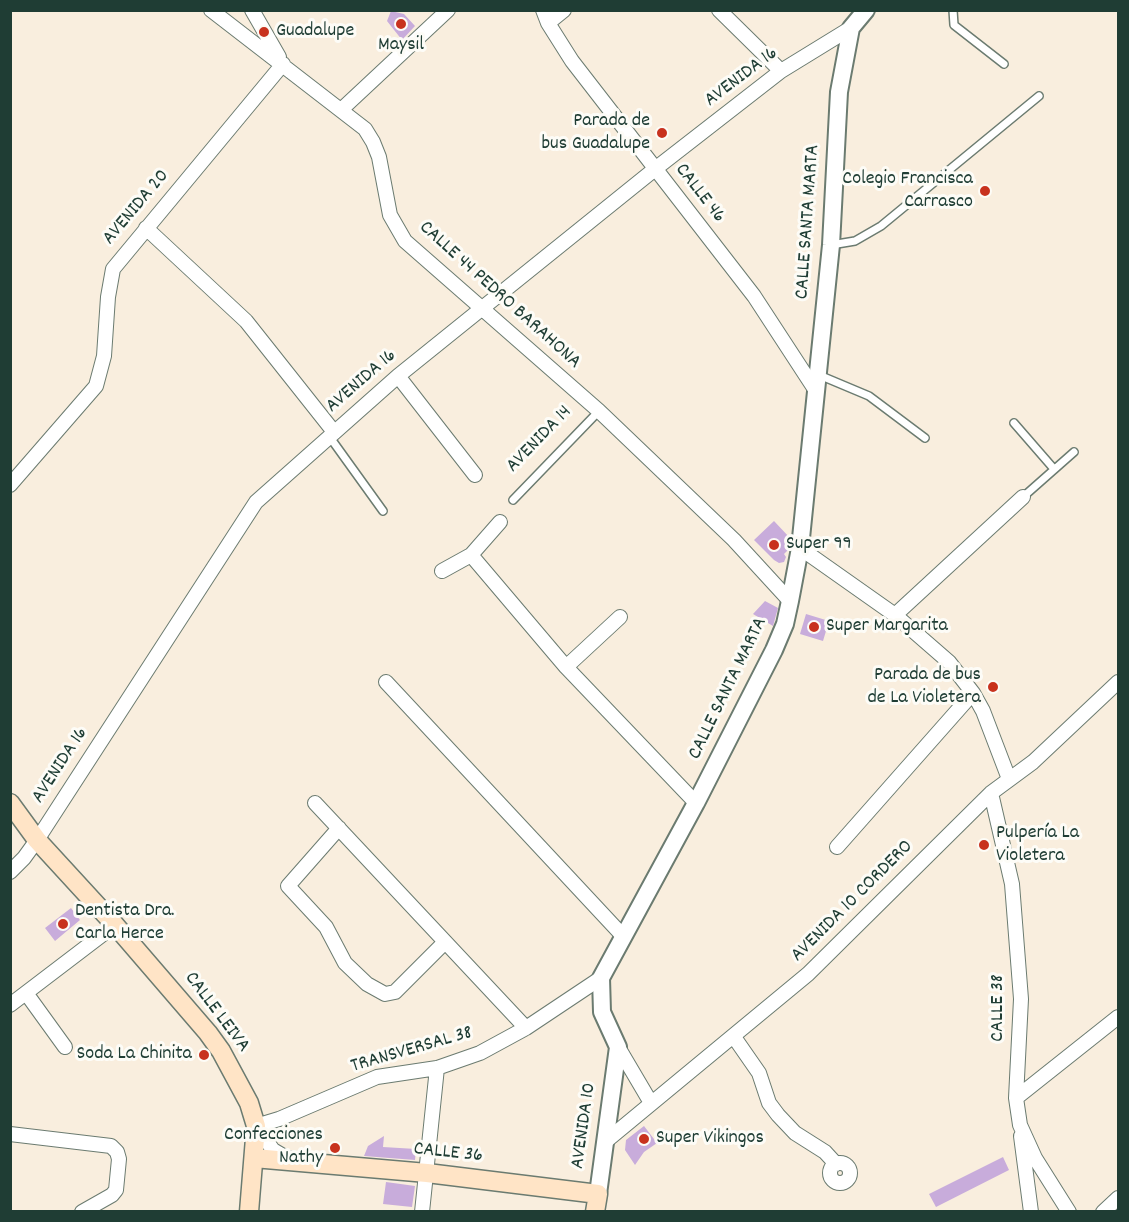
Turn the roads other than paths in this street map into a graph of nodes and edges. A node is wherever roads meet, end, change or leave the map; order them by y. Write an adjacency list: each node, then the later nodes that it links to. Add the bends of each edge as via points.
1 (212, 10): 10 (street, CALLE 44 PEDRO BARAHONA)
2 (252, 10): 10 (street)
3 (448, 10): 14 (street)
4 (564, 10): 8 (street)
5 (719, 10): 12 (street)
6 (866, 10): 9 (street, CALLE SANTA MARTA)
7 (953, 10): 11 (lane, via 954,25)
8 (546, 17): 15 (street, CALLE 46, via 572,61)
9 (851, 28): 12 (street, AVENIDA 16); 17 (street, CALLE SANTA MARTA, via 838,92)
10 (283, 64): 14 (street, CALLE 44 PEDRO BARAHONA); 16 (street, AVENIDA 20)
11 (1004, 64)
12 (781, 71): 15 (street, AVENIDA 16)
13 (1039, 96): 17 (lane, via 881,226 855,241)
14 (342, 109): 18 (street, CALLE 44 PEDRO BARAHONA, via 365,129 373,142 390,215 400,234)
15 (655, 169): 18 (street, AVENIDA 16); 20 (street, CALLE 46)
16 (146, 228): 23 (street, via 246,321); 28 (street, AVENIDA 20, via 113,269 104,356 96,386)
17 (831, 245): 20 (street, CALLE SANTA MARTA)
18 (483, 308): 19 (street, AVENIDA 16); 21 (street, CALLE 44 PEDRO BARAHONA)
19 (398, 376): 23 (street, AVENIDA 16); 27 (street)
20 (816, 383): 24 (lane, via 869,396); 33 (street, CALLE SANTA MARTA)
21 (599, 411): 30 (lane, AVENIDA 14); 36 (street, CALLE 44 PEDRO BARAHONA, via 734,540)
22 (1014, 423): 26 (lane)
23 (332, 434): 31 (lane); 49 (street, AVENIDA 16, via 256,502)
24 (925, 438)
25 (1074, 452): 26 (lane)
26 (1054, 469): 29 (lane)
27 (475, 475)
28 (10, 485)
29 (1023, 497): 37 (street)
30 (513, 500)
31 (383, 511)
32 (500, 522): 34 (street)
33 (800, 548): 36 (street, CALLE SANTA MARTA); 37 (street)
34 (471, 555): 35 (street); 39 (street)
35 (442, 571)
36 (790, 601): 47 (street, CALLE SANTA MARTA, via 774,650)
37 (895, 615): 42 (street, via 949,662)
38 (620, 617): 39 (street)
39 (567, 667): 47 (street)
40 (386, 682): 53 (street)
41 (1119, 682): 43 (street, AVENIDA 10 CORDERO, via 1033,762)
42 (973, 693): 43 (street); 50 (street)
43 (1009, 778): 44 (street, AVENIDA 10 CORDERO)
44 (991, 793): 60 (street, AVENIDA 10 CORDERO, via 808,974); 64 (street, CALLE 38, via 1012,884 1021,999)
45 (315, 802): 48 (street)
46 (10, 803): 49 (main road, CALLE LEIVA)
47 (696, 803): 53 (street, CALLE SANTA MARTA)
48 (339, 828): 54 (street); 54 (street, via 284,891 326,927 345,963 378,992 395,992)
49 (37, 840): 51 (street, AVENIDA 16); 52 (main road, CALLE LEIVA)
50 (837, 847)
51 (10, 872)
52 (115, 925): 56 (street); 67 (main road, CALLE LEIVA, via 221,1051 249,1103)
53 (623, 936): 55 (street, CALLE SANTA MARTA)
54 (445, 942): 59 (street)
55 (601, 978): 59 (street, TRANSVERSAL 38); 62 (street, CALLE SANTA MARTA, via 602,1012)
56 (26, 993): 57 (street); 61 (street)
57 (10, 1005)
58 (1119, 1017): 64 (street)
59 (526, 1028): 63 (street, TRANSVERSAL 38, via 480,1053)
60 (734, 1036): 65 (street, AVENIDA 10 CORDERO); 72 (street, via 759,1073 765,1095 778,1115)
61 (65, 1047)
62 (618, 1047): 65 (street, CALLE SANTA MARTA); 69 (street, AVENIDA 10)
63 (438, 1068): 67 (street, TRANSVERSAL 38, via 377,1077); 73 (street)
64 (1016, 1098): 66 (street, CALLE 38)
65 (651, 1103): 69 (street, AVENIDA 10 CORDERO)
66 (1020, 1125): 76 (street, CALLE 38); 80 (street)
67 (256, 1126): 70 (main road, CALLE LEIVA); 71 (street, CALLE 36, via 273,1150)
68 (10, 1134): 77 (street, via 111,1146 117,1152 116,1190)
69 (606, 1141): 75 (street, AVENIDA 10)
70 (254, 1158): 71 (main road, CALLE 36); 78 (main road)
71 (293, 1161): 73 (main road, CALLE 36)
72 (836, 1164)
73 (427, 1173): 75 (main road, CALLE 36); 79 (street)
74 (1119, 1198): 81 (street)
75 (597, 1203)
76 (1063, 1210)
77 (82, 1212)
78 (249, 1212)
79 (422, 1212)
80 (1031, 1212)
81 (1103, 1212)

